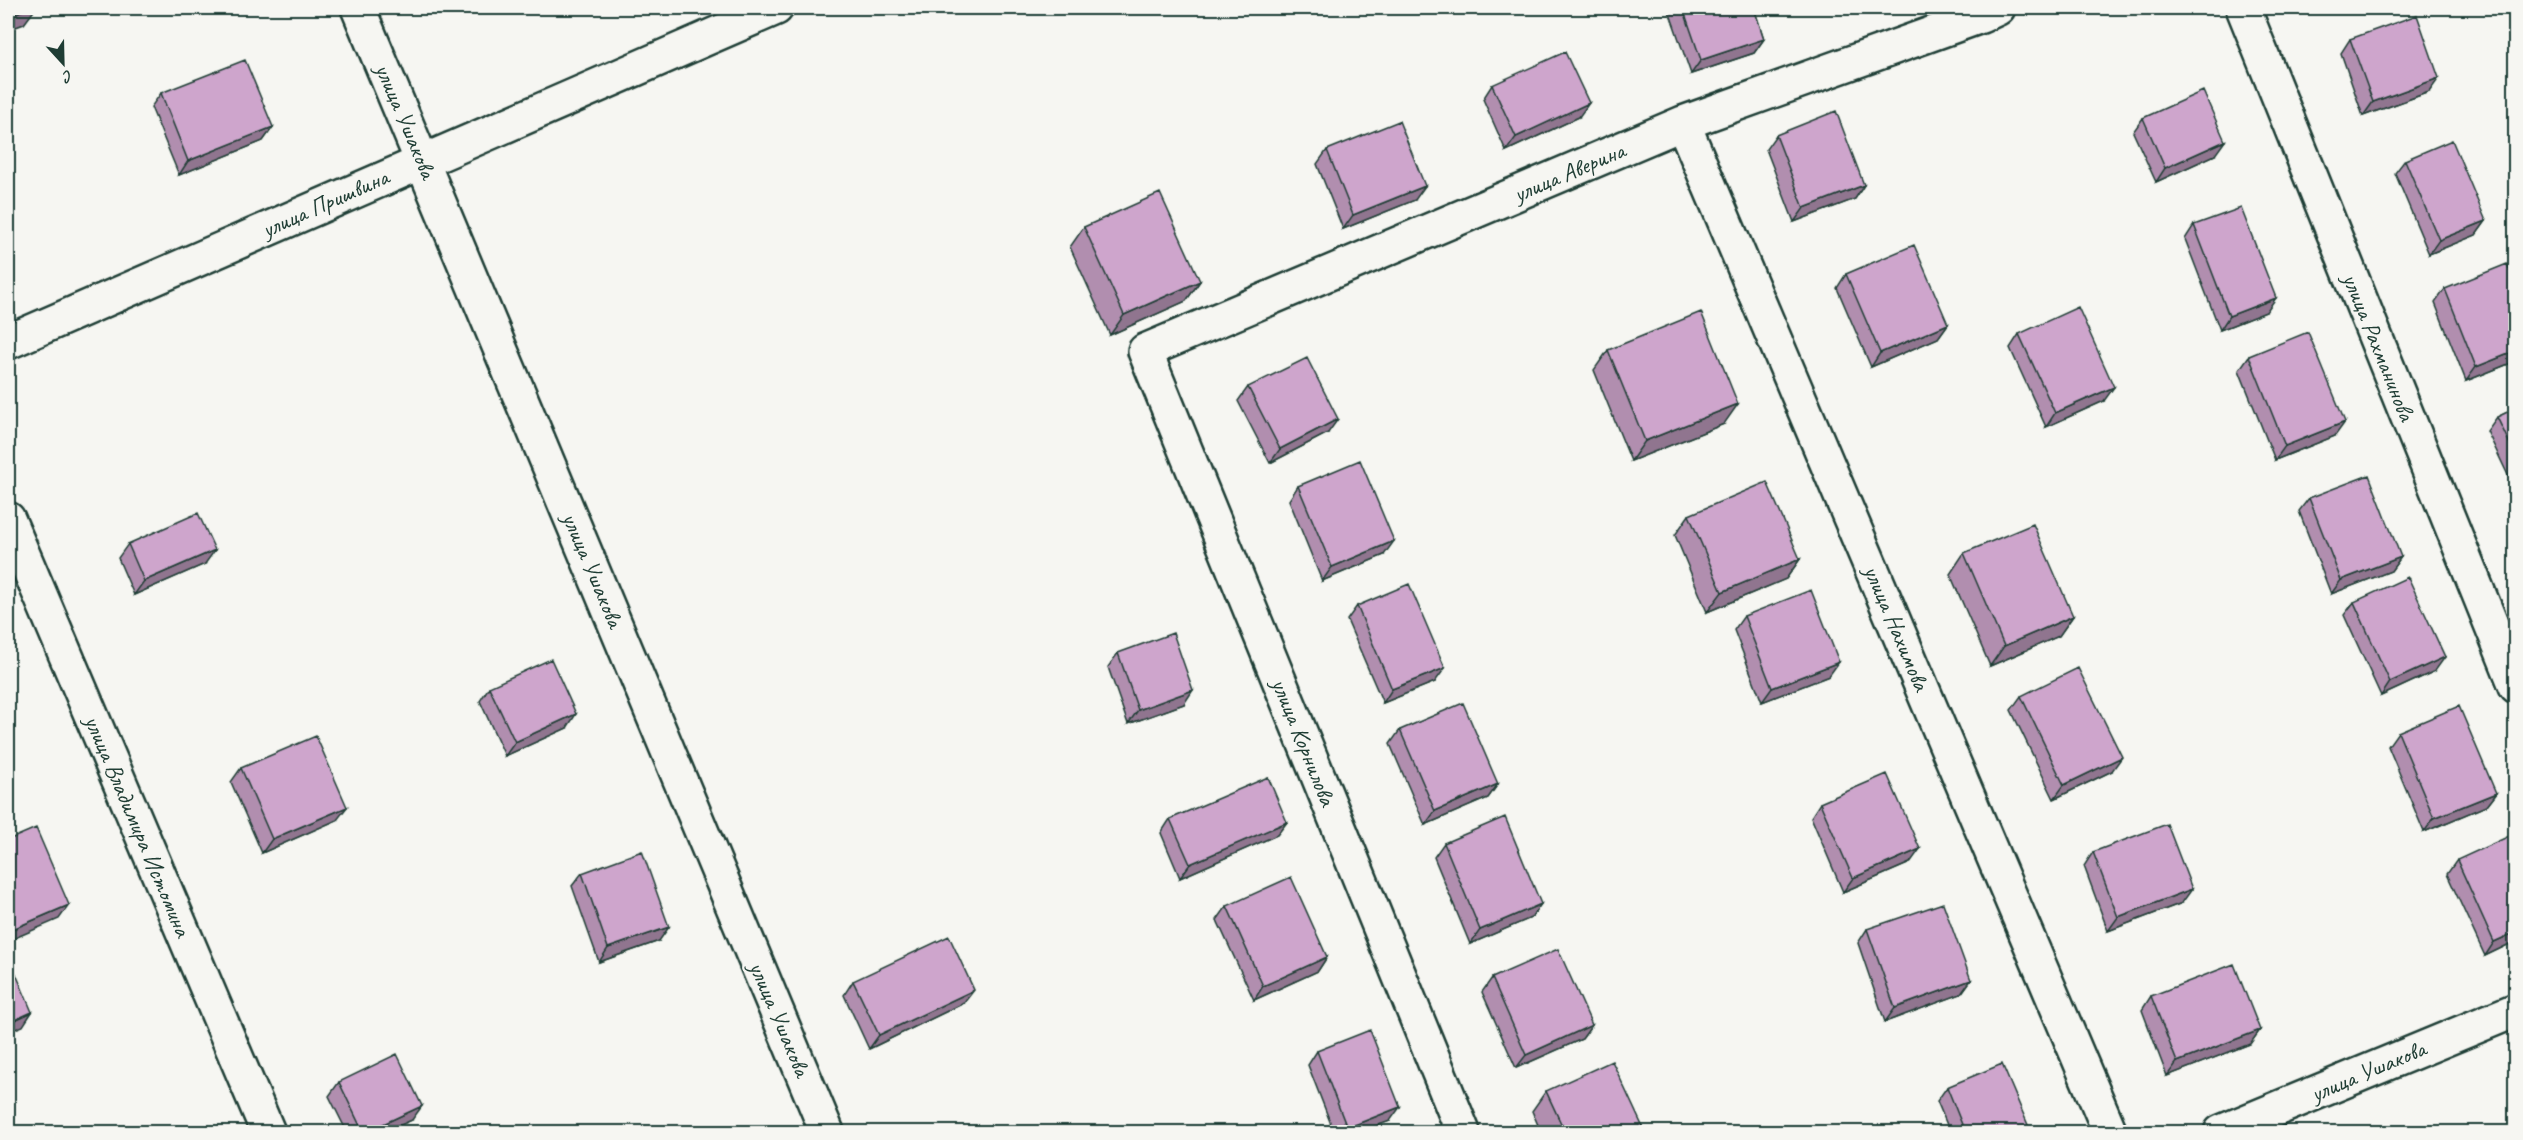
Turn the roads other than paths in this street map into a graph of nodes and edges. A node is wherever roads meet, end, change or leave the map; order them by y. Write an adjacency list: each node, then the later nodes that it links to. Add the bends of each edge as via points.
1 (358, 8): 6 (street, улица Ушакова)
2 (776, 8): 6 (street, улица Пришвина)
3 (1998, 8): 5 (street, улица Аверина)
4 (2243, 8): 10 (street, улица Рахманинова)
5 (1683, 123): 8 (street, улица Аверина); 15 (street, улица Нахимова)
6 (423, 160): 7 (street, улица Пришвина); 13 (street, улица Ушакова)
7 (8, 342)
8 (1145, 351): 14 (street, улица Корнилова)
9 (8, 519): 12 (street, улица Владимира Истомина)
10 (2516, 686)
11 (2516, 1010): 16 (street, улица Ушакова)
12 (268, 1132)
13 (827, 1132)
14 (1463, 1132)
15 (2110, 1132)
16 (2221, 1132)

